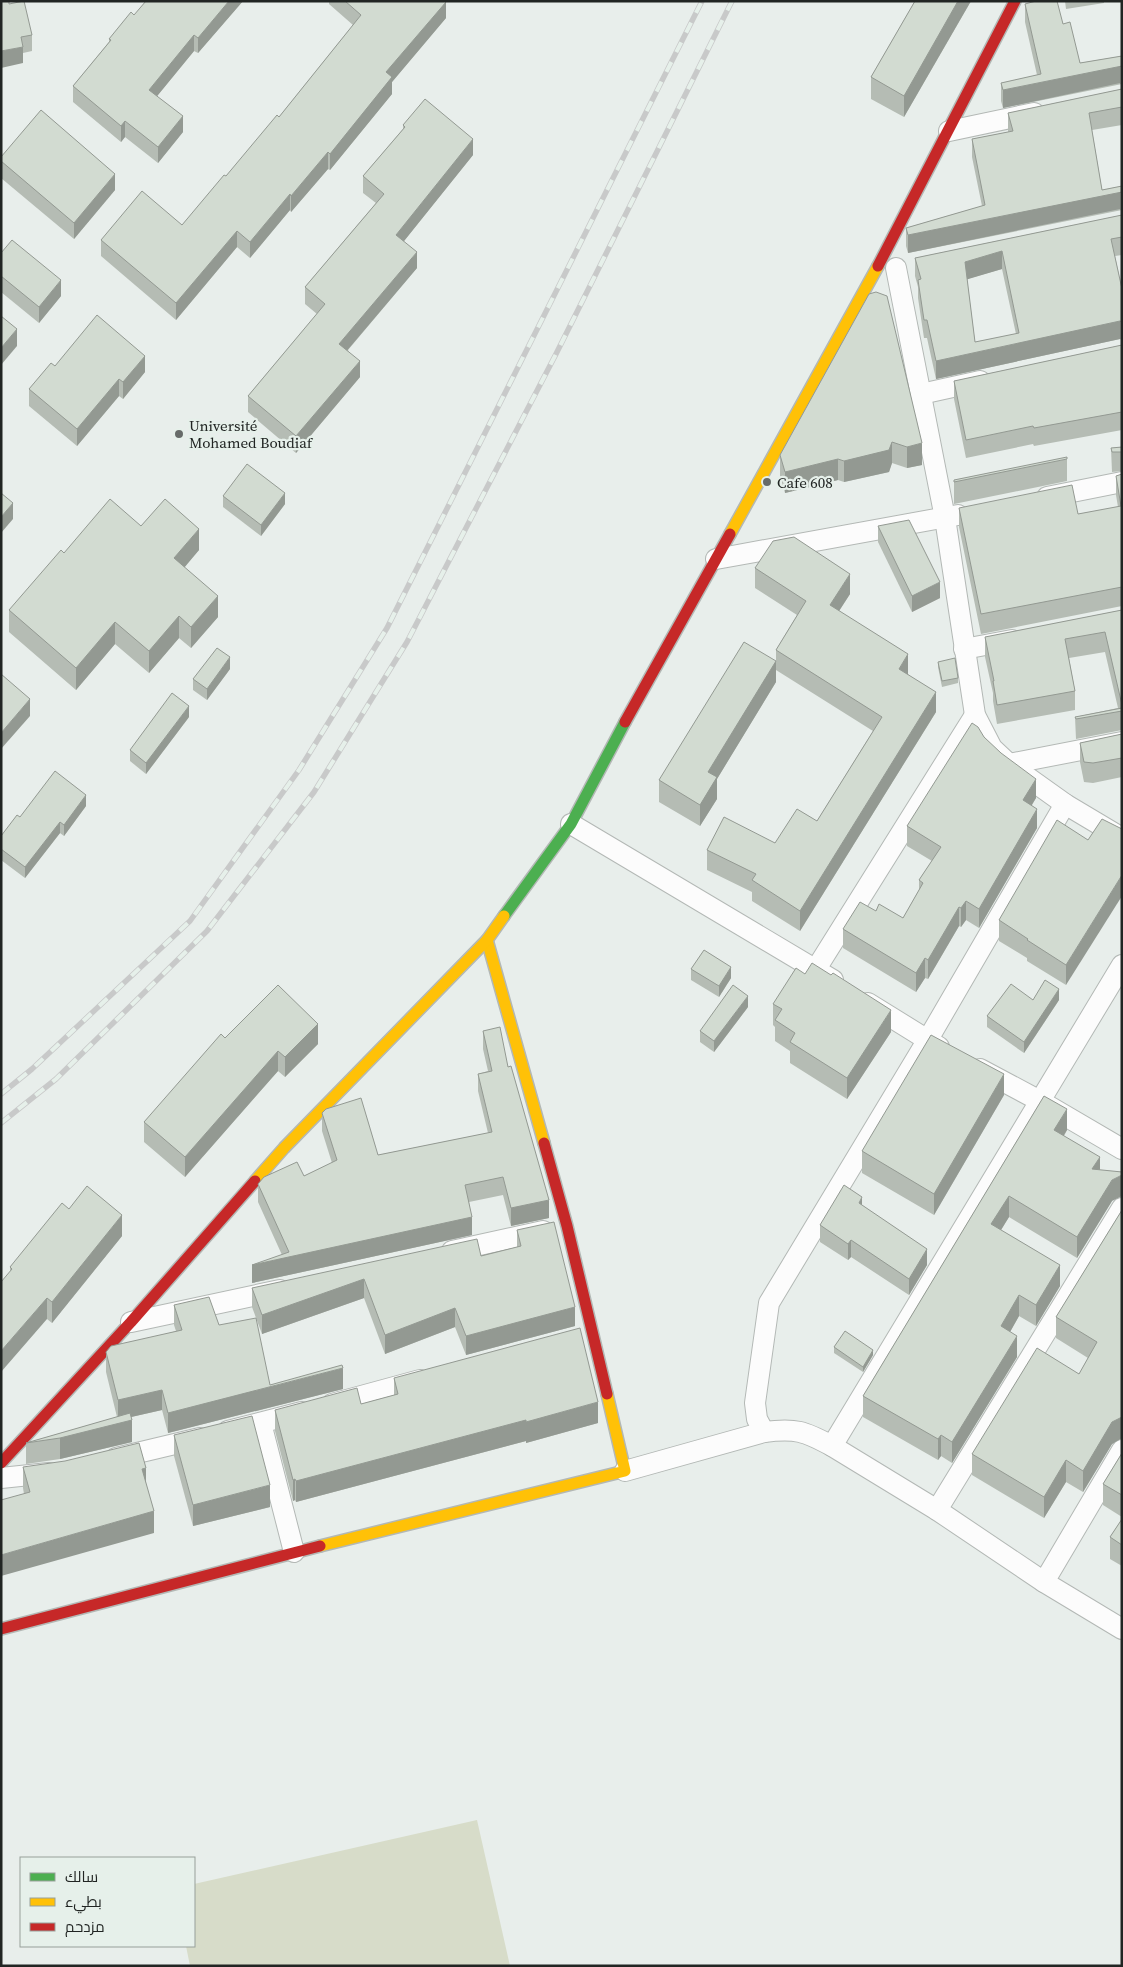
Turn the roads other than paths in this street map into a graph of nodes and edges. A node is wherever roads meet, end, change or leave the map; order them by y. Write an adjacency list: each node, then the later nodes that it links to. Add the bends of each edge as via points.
1 (1015, 1): 3 (street)
2 (1055, 109): 3 (street)
3 (949, 131): 4 (street)
4 (875, 272): 6 (street, via 905,266); 11 (street)
5 (998, 377): 6 (street)
6 (921, 394): 10 (street)
7 (1122, 482): 8 (street)
8 (1029, 501)
9 (973, 512): 10 (street)
10 (945, 518): 11 (street); 13 (street)
11 (716, 559): 18 (street)
12 (1029, 636): 13 (street)
13 (964, 649): 14 (street)
14 (974, 715): 16 (street, via 992,748); 22 (street)
15 (1122, 742): 16 (street)
16 (1009, 764): 17 (street)
17 (1065, 804): 19 (street); 23 (street)
18 (571, 824): 20 (street); 22 (street)
19 (1122, 838)
20 (487, 940): 27 (street); 30 (street, via 284,1148)
21 (1122, 965): 24 (street)
22 (816, 969): 23 (street)
23 (927, 1040): 24 (street); 33 (street, via 769,1303 755,1403 757,1419)
24 (1040, 1101): 25 (street); 34 (street)
25 (1122, 1149)
26 (1122, 1208): 41 (street)
27 (567, 1226): 28 (street); 39 (street, via 584,1335)
28 (432, 1256)
29 (297, 1286): 30 (street)
30 (131, 1322): 37 (street)
31 (442, 1374): 32 (street)
32 (261, 1423): 36 (street); 42 (street)
33 (764, 1432): 34 (street, via 787,1429 805,1432); 39 (street)
34 (832, 1446): 41 (street)
35 (1122, 1450): 43 (street)
36 (100, 1462)
37 (1, 1463)
38 (71, 1468): 40 (street)
39 (625, 1470): 42 (street)
40 (1, 1478)
41 (938, 1510): 43 (street)
42 (294, 1552): 44 (street)
43 (1044, 1582): 45 (street)
44 (1, 1629)
45 (1122, 1629)

